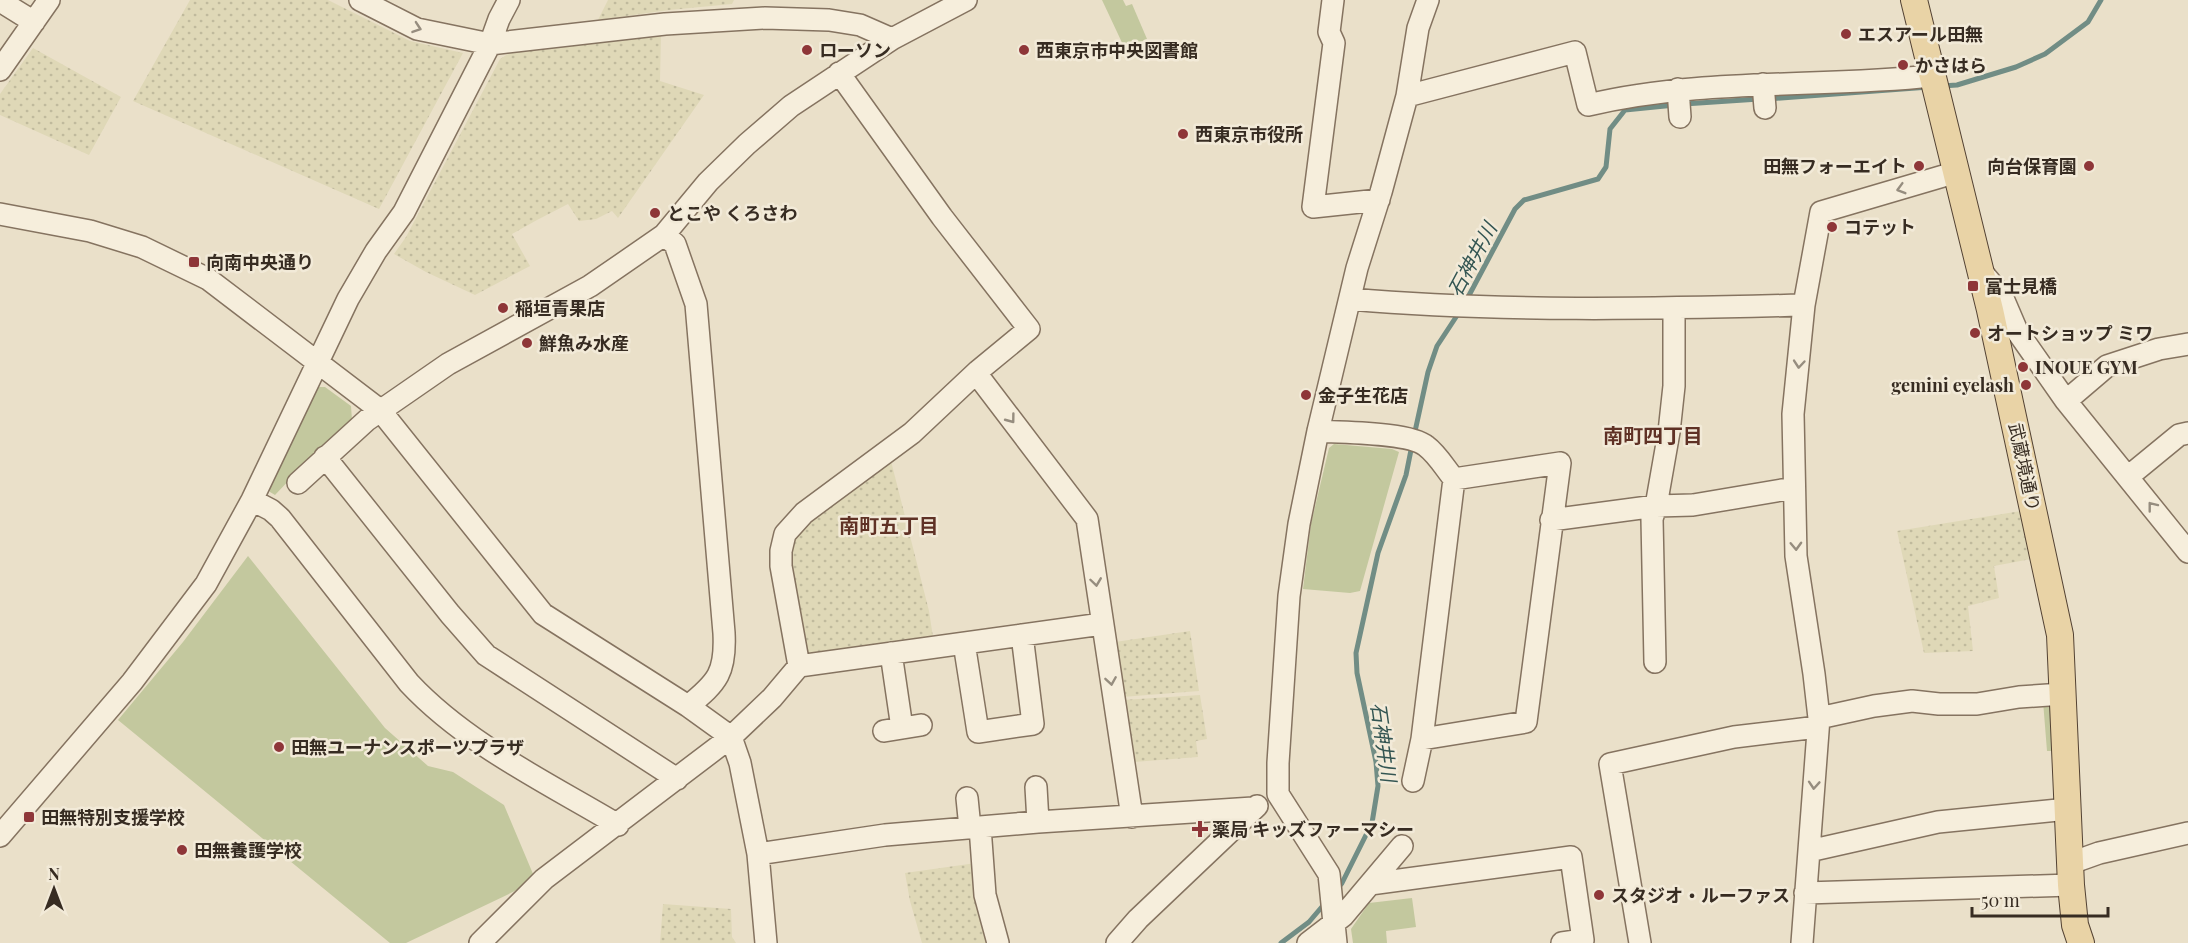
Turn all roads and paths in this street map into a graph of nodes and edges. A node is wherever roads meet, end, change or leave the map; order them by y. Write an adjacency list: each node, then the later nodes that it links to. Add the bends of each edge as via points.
1 (49, 0): 10 (street)
2 (509, 0): 12 (street)
3 (966, 0): 11 (street)
4 (1333, 0): 22 (street, via 1329,32 1334,43 1313,207)
5 (1428, 0): 18 (street, via 1418,28)
6 (1914, 0): 16 (main road, 武蔵境通り)
7 (0, 1): 10 (street)
8 (363, 1): 12 (street, one-way to 12, via 417,29)
9 (769, 9): 11 (street, via 860,25); 12 (street)
10 (34, 22): 13 (street)
11 (892, 39): 14 (street)
12 (490, 44): 30 (street, via 404,212 348,299)
13 (0, 70)
14 (838, 73): 24 (street, via 747,144); 31 (street, via 1029,329)
15 (1763, 84): 16 (street, via 1851,82); 17 (street); 19 (street)
16 (1935, 88): 21 (main road, 武蔵境通り)
17 (1678, 91): 18 (street, via 1588,105 1575,52); 20 (street)
18 (1407, 96): 22 (street)
19 (1765, 108)
20 (1680, 117)
21 (1957, 172): 25 (main road, 武蔵境通り); 27 (street, one-way to 27, via 1821,212)
22 (1379, 200): 26 (street)
23 (0, 214): 30 (street, via 90,231 142,247 208,279)
24 (664, 235): 33 (street, via 590,286 448,364); 52 (street, via 675,244 696,304 724,633 723,666 707,691)
25 (1981, 271): 32 (street, via 2002,297 2017,331); 51 (main road, 武蔵境通り, via 2060,635)
26 (1350, 299): 28 (street); 34 (street)
27 (1804, 305): 28 (street); 40 (street, one-way to 40, via 1793,414)
28 (1674, 309): 42 (street, via 1670,432)
29 (2188, 344): 32 (street, via 2106,366)
30 (317, 362): 33 (street); 41 (street)
31 (978, 371): 45 (street, one-way to 45, via 1087,519); 50 (street, via 912,433 804,513 785,534 781,566)
32 (2066, 401): 37 (street)
33 (380, 410): 36 (street); 52 (street, via 543,615)
34 (1318, 431): 38 (street, via 1414,440 1428,447); 60 (street, via 1289,596)
35 (2188, 433): 37 (street, via 2179,435)
36 (325, 457): 39 (street); 57 (street, via 486,655)
37 (2128, 476): 44 (street, one-way to 37)
38 (1454, 479): 43 (street, via 1560,463); 56 (street)
39 (298, 483)
40 (1794, 488): 42 (street, via 1692,505); 53 (street, one-way to 53, via 1796,556)
41 (252, 501): 66 (street, via 279,518 429,704 461,731); 69 (street, via 206,584 132,682)
42 (1656, 506): 43 (street); 49 (street, via 1652,519)
43 (1551, 520): 56 (street, via 1526,722)
44 (2188, 552)
45 (1102, 624): 46 (street); 64 (street, one-way to 64)
46 (1022, 635): 47 (street); 47 (street, via 1033,724 978,732)
47 (964, 643): 48 (street)
48 (891, 653): 50 (street); 54 (street)
49 (1655, 662)
50 (799, 666): 55 (street)
51 (2063, 694): 53 (street, via 1977,704 1912,701 1874,706); 63 (main road, 武蔵境通り)
52 (688, 706): 55 (street)
53 (1819, 722): 71 (street, one-way to 71); 83 (street, via 1610,764)
54 (902, 728)
55 (731, 737): 57 (street); 72 (street)
56 (1422, 739): 58 (street)
57 (677, 779): 66 (street)
58 (1413, 781)
59 (1036, 787): 65 (street)
60 (1278, 794): 62 (street); 76 (street, via 1329,874)
61 (968, 798): 67 (street)
62 (1253, 808): 64 (street); 80 (street)
63 (2068, 809): 71 (street, via 1938,822); 73 (main road, 武蔵境通り)
64 (1132, 817): 65 (street)
65 (1038, 822): 67 (street)
66 (618, 825): 77 (street, via 544,879)
67 (975, 827): 72 (street, via 885,835); 79 (street, via 985,895)
68 (2188, 833): 73 (street, via 2099,854)
69 (0, 836)
70 (1402, 846): 74 (street)
71 (1809, 851): 75 (street)
72 (758, 854): 78 (street)
73 (2071, 874): 75 (street); 85 (main road, 武蔵境通り, via 2075,926)
74 (1370, 884): 76 (street); 82 (street, via 1571,857 1583,940)
75 (1805, 893): 84 (street)
76 (1334, 928): 81 (street)
77 (480, 943)
78 (766, 943)
79 (998, 943)
80 (1117, 943)
81 (1308, 943)
82 (1562, 943)
83 (1640, 943)
84 (1802, 943)
85 (2081, 943)

